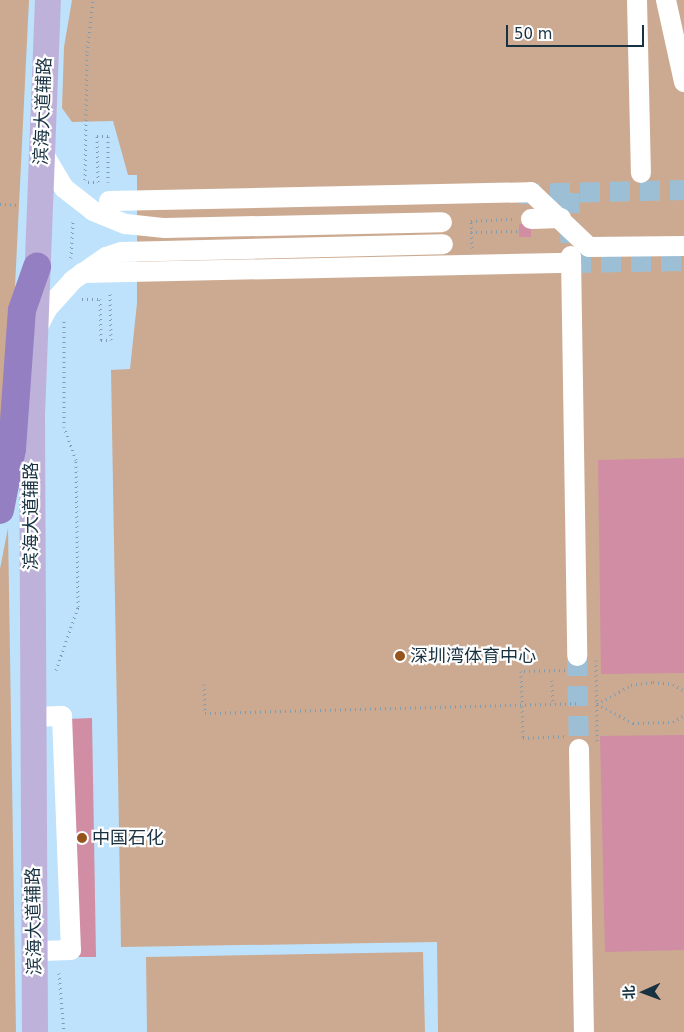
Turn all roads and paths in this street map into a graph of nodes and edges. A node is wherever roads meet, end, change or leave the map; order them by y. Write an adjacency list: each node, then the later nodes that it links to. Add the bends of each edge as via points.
1 (48, 0): 7 (main road, 滨海大道辅路)
2 (61, 0): 7 (main road)
3 (93, 0): 10 (path, via 87,52)
4 (637, 0): 9 (street)
5 (666, 0): 6 (street)
6 (684, 82)
7 (42, 119): 8 (main road, 滨海大道辅路)
8 (41, 149): 16 (street, via 64,188 93,211 126,224 174,228); 22 (main road, 滨海大道辅路)
9 (641, 173)
10 (85, 182): 11 (path); 12 (path, via 98,182 97,136 108,136)
11 (85, 188)
12 (109, 192): 13 (street, via 532,192)
13 (561, 218): 17 (street); 20 (street, via 589,247)
14 (73, 219): 23 (path)
15 (491, 220): 18 (path, via 471,221)
16 (442, 222)
17 (528, 225): 18 (path)
18 (471, 232): 21 (path)
19 (442, 244): 23 (street, via 134,250)
20 (684, 246)
21 (472, 265): 23 (street); 29 (street, via 571,259)
22 (37, 267): 27 (main road, 滨海大道辅路); 28 (highway, via 22,310 12,448)
23 (76, 269): 27 (street)
24 (110, 291): 25 (path, via 111,340 101,340 100,298)
25 (76, 299)
26 (64, 315): 30 (path, via 64,427 76,460 78,607)
27 (35, 333): 38 (main road, 滨海大道辅路)
28 (0, 510)
29 (570, 663): 36 (path, via 521,671)
30 (55, 674)
31 (552, 680): 35 (path)
32 (204, 684): 36 (path, via 205,712)
33 (684, 691): 37 (path, via 673,684 631,685 597,704 633,723 673,722)
34 (578, 703): 35 (path)
35 (553, 704): 36 (path)
36 (522, 705): 39 (path, via 523,738)
37 (684, 715)
38 (31, 717): 40 (main road, 滨海大道辅路); 40 (street, via 62,716 71,950)
39 (572, 743): 43 (street)
40 (46, 951): 41 (main road, 滨海大道辅路); 42 (path)
41 (35, 1027)
42 (64, 1032)
43 (584, 1032)

